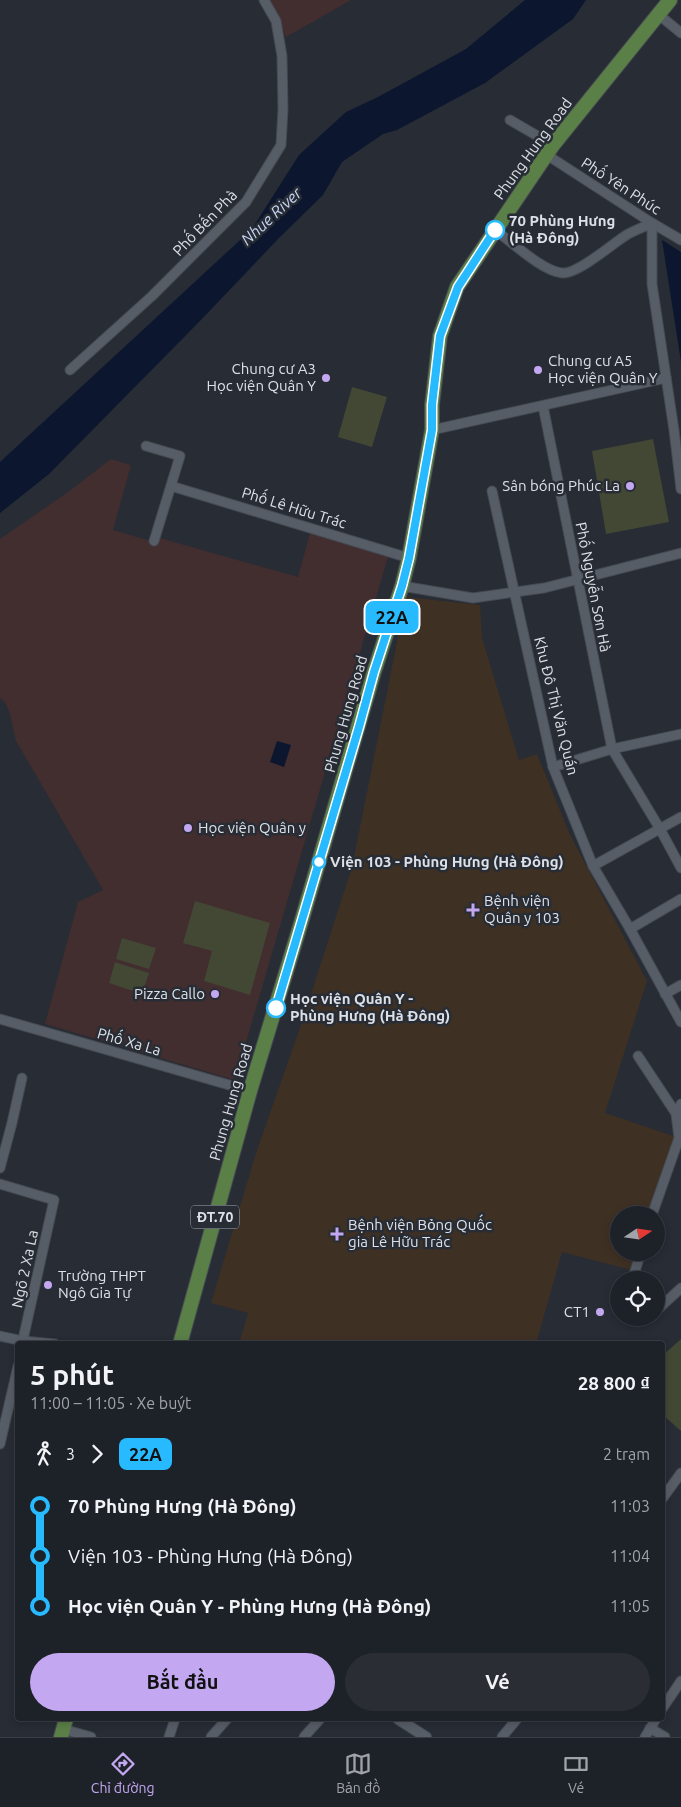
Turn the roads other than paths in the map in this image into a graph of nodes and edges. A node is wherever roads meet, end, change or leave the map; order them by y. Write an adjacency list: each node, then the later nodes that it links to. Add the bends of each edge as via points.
1 (264, 0): 10 (street, Phố Bến Phà, via 276,21 282,56 281,145 246,202 152,296)
2 (670, 0): 3 (main road, Phung Hung Road / ĐT.70)
3 (658, 14): 4 (street); 6 (main road, Phung Hung Road / ĐT.70)
4 (681, 33)
5 (510, 120): 6 (street, Phố Yên Phúc)
6 (550, 150): 7 (street, Phố Yên Phúc); 8 (main road, Phung Hung Road / ĐT.70)
7 (652, 223): 8 (street, via 628,234 574,271 563,274 540,264); 9 (street, Phố Yên Phúc); 11 (street, via 652,284)
8 (495, 230): 13 (main road, Phung Hung Road / ĐT.70, via 458,287 440,336)
9 (681, 240)
10 (70, 370)
11 (666, 378): 12 (street); 16 (street)
12 (543, 406): 13 (street); 21 (street, Phố Nguyễn Sơn Hà)
13 (432, 430): 20 (main road, Phung Hung Road / ĐT.70)
14 (146, 446): 15 (street, via 180,456)
15 (171, 486): 18 (street); 20 (street, Phố Lê Hữu Trác)
16 (681, 489)
17 (492, 491): 23 (street, Khu Đô Thị Văn Quán)
18 (154, 541)
19 (681, 553): 21 (street)
20 (409, 558): 22 (main road, Phung Hung Road / ĐT.70)
21 (577, 579): 23 (street); 25 (street, Phố Nguyễn Sơn Hà)
22 (402, 586): 23 (street, via 474,598); 39 (main road, Phung Hung Road / ĐT.70)
23 (515, 592): 26 (street, Khu Đô Thị Văn Quán)
24 (681, 734): 25 (street)
25 (612, 749): 26 (street); 28 (street, Phố Nguyễn Sơn Hà)
26 (553, 767): 29 (street, Khu Đô Thị Văn Quán)
27 (681, 818): 28 (street)
28 (660, 829): 29 (street); 30 (street, Phố Nguyễn Sơn Hà)
29 (593, 866): 32 (street, Khu Đô Thị Văn Quán)
30 (681, 868)
31 (681, 899): 32 (street)
32 (630, 929): 34 (street, Khu Đô Thị Văn Quán)
33 (681, 985): 34 (street)
34 (665, 994): 36 (street, Khu Đô Thị Văn Quán)
35 (0, 1019): 39 (street, Phố Xa La)
36 (681, 1022)
37 (638, 1056): 41 (street)
38 (22, 1078): 42 (street)
39 (250, 1091): 52 (main road, Phung Hung Road / ĐT.70)
40 (681, 1104): 41 (street)
41 (679, 1117): 44 (street, via 680,1138)
42 (0, 1168)
43 (0, 1184): 51 (street, Ngõ 2 Xa La, via 54,1200)
44 (655, 1206)
45 (638, 1261): 46 (street)
46 (635, 1271)
47 (681, 1288): 48 (street)
48 (665, 1303)
49 (0, 1336): 50 (street)
50 (16, 1341)
51 (22, 1341)
52 (181, 1341)
53 (15, 1379): 54 (street)
54 (0, 1444)
55 (681, 1473): 56 (street)
56 (665, 1495)
57 (681, 1681): 58 (street)
58 (665, 1705)
59 (174, 1721): 68 (street)
60 (225, 1721): 69 (street)
61 (318, 1721): 70 (street)
62 (401, 1721): 71 (street)
63 (515, 1721): 72 (street)
64 (655, 1721): 66 (street)
65 (64, 1728): 67 (street)
66 (650, 1728): 73 (street); 74 (street)
67 (91, 1737)
68 (168, 1737)
69 (212, 1737)
70 (304, 1737)
71 (426, 1737)
72 (502, 1737)
73 (645, 1737)
74 (665, 1737)

